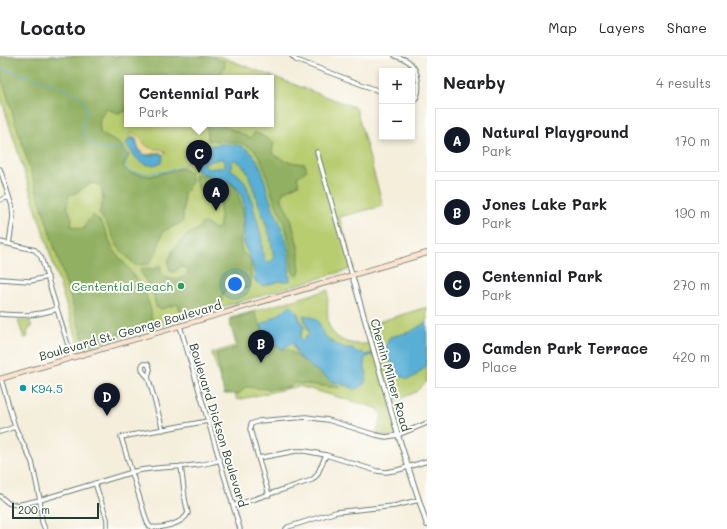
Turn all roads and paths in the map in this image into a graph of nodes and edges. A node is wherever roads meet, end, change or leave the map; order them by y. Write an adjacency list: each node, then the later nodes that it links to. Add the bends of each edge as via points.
1 (292, 56): 5 (street, via 296,60)
2 (395, 56): 3 (street, via 407,60)
3 (413, 68)
4 (415, 72): 6 (street, via 420,89)
5 (379, 91)
6 (415, 101)
7 (317, 152): 14 (street)
8 (0, 169): 9 (street)
9 (9, 197): 10 (street); 12 (street, via 13,217)
10 (0, 200)
11 (0, 242): 12 (street)
12 (9, 244): 15 (street, via 35,250 41,257)
13 (427, 253): 14 (main road, Boulevard St. George Boulevard)
14 (352, 275): 19 (main road, Boulevard St. George Boulevard); 28 (street, Chemin Milner Road)
15 (48, 277): 16 (street, via 30,281); 17 (street)
16 (0, 279)
17 (57, 309): 18 (street, via 27,316); 20 (street)
18 (0, 314)
19 (180, 326): 20 (main road, Boulevard St. George Boulevard); 23 (street, Boulevard Dickson Boulevard)
20 (72, 358): 22 (main road, Boulevard St. George Boulevard)
21 (148, 377): 26 (street)
22 (0, 379): 25 (street)
23 (208, 422): 26 (street); 31 (street, Boulevard Dickson Boulevard)
24 (427, 423): 28 (street)
25 (15, 427): 27 (street); 39 (street, via 32,462)
26 (163, 430): 35 (street, via 121,437)
27 (0, 432)
28 (398, 435): 30 (street, via 386,437 328,420 306,417 259,421 251,424 250,429); 34 (street, Chemin Milner Road)
29 (326, 455): 30 (street, via 296,451); 34 (street, via 377,471 391,472); 37 (street, via 312,480)
30 (258, 458): 37 (street)
31 (220, 460): 33 (street); 41 (street, Boulevard Dickson Boulevard)
32 (427, 461): 34 (street)
33 (181, 466): 35 (street); 35 (street, via 188,513 182,521 157,529 150,527 147,522)
34 (408, 467): 40 (street, Chemin Milner Road)
35 (131, 472): 36 (street)
36 (95, 483): 39 (street); 44 (street, via 107,519)
37 (269, 494): 41 (street)
38 (0, 496): 39 (street, via 8,503 17,505)
39 (40, 500): 43 (street)
40 (419, 500): 42 (street, Chemin Milner Road); 46 (street, via 394,506 336,512)
41 (233, 506): 45 (street, Boulevard Dickson Boulevard)
42 (427, 525)
43 (45, 529)
44 (107, 529)
45 (240, 529)
46 (286, 529)

